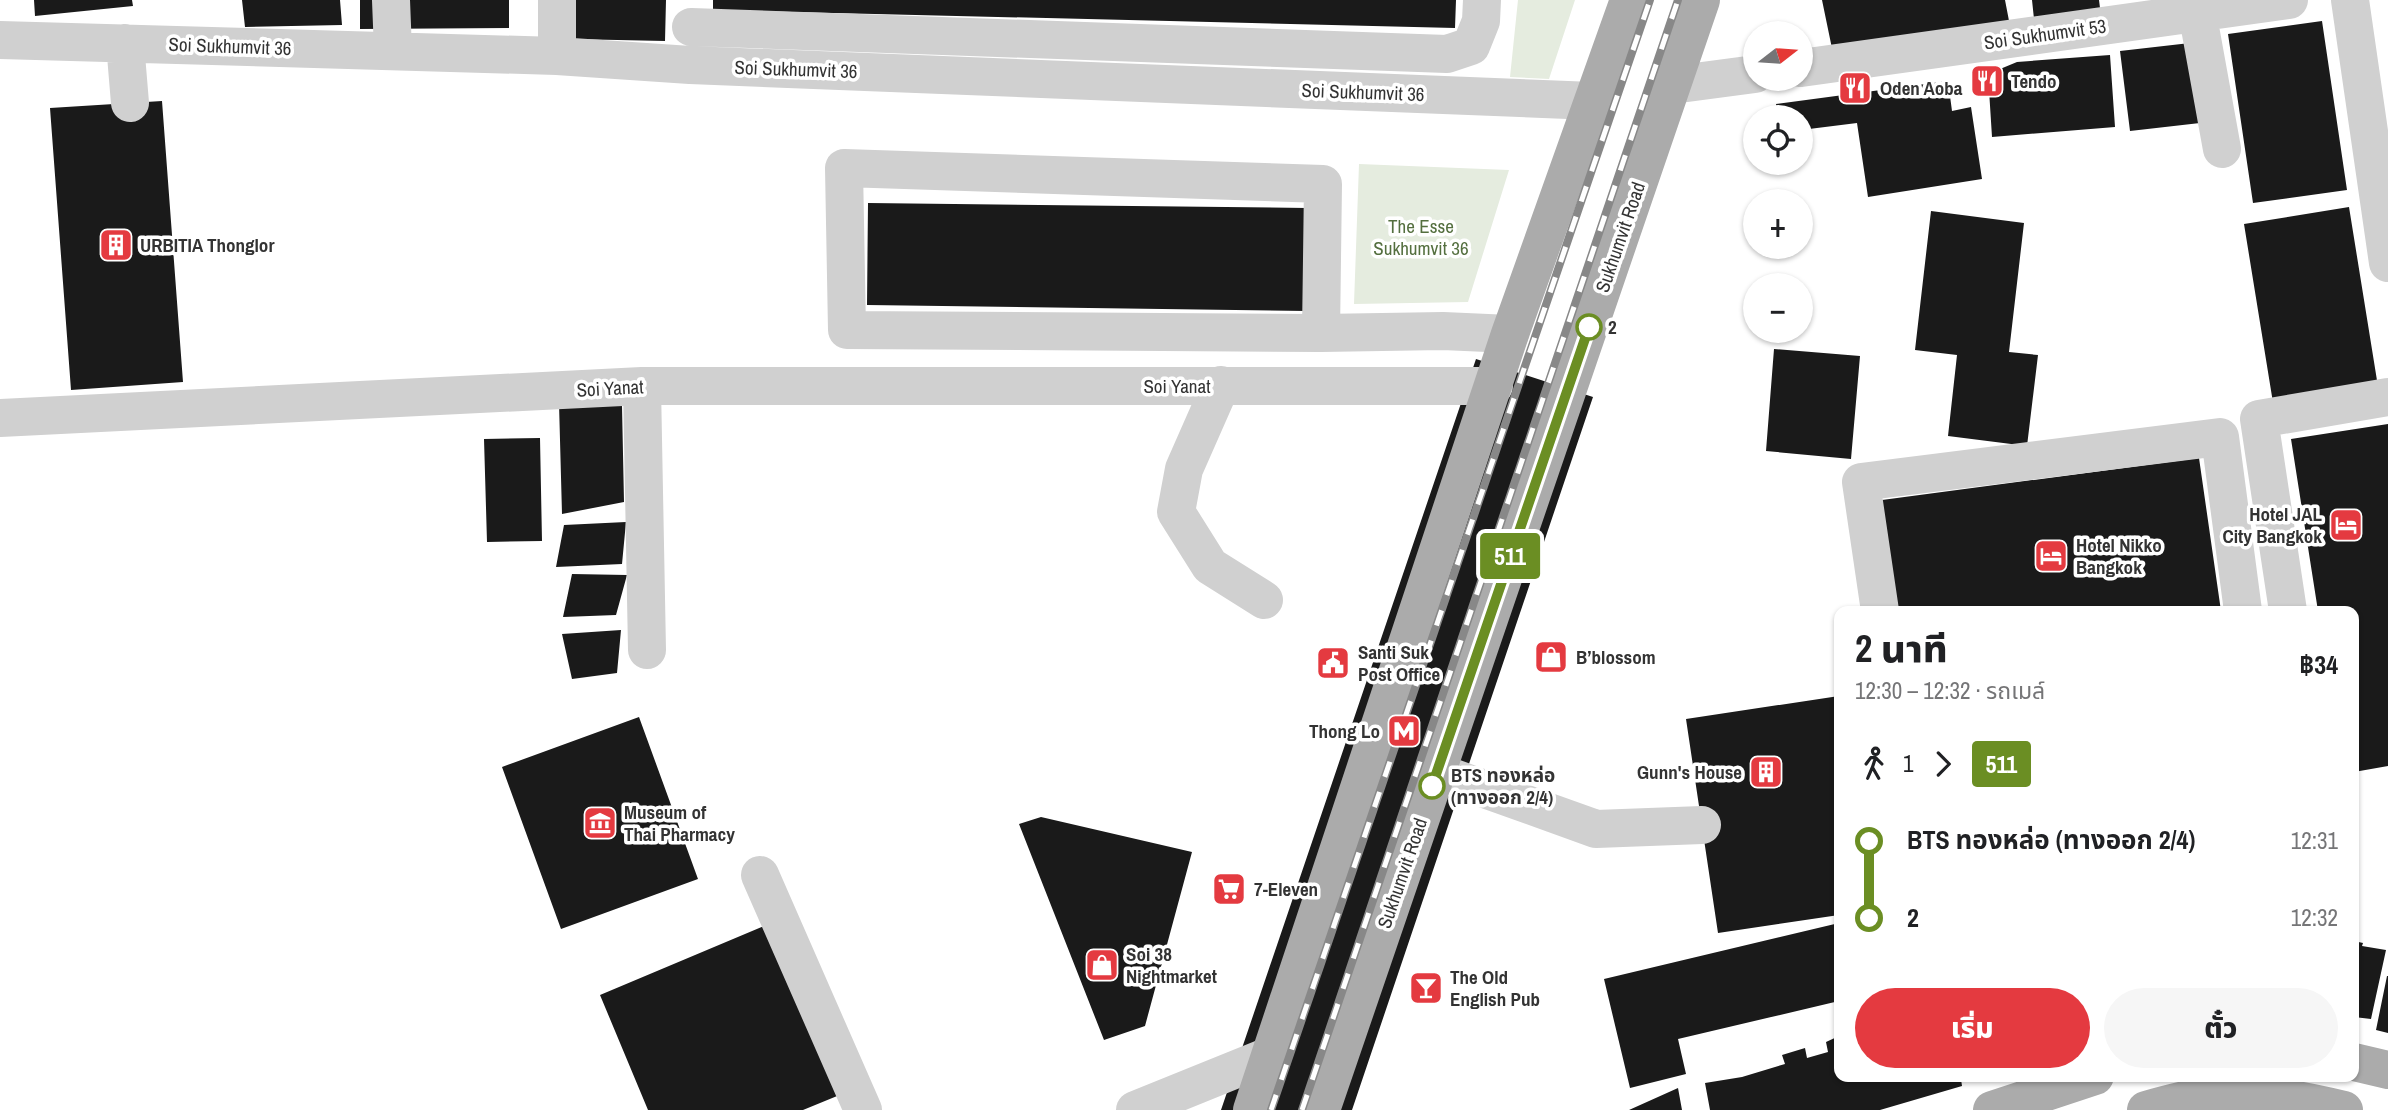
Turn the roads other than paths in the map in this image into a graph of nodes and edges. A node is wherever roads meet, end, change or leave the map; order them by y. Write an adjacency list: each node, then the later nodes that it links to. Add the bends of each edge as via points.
1 (391, 0): 12 (street)
2 (557, 0): 13 (street)
3 (1482, 0): 9 (street, via 1481,21 1471,46 1447,54)
4 (1629, 0): 18 (main road)
5 (1701, 0): 17 (main road, Sukhumvit Road)
6 (2289, 0): 8 (street, Soi Sukhumvit 53)
7 (2350, 0): 21 (street)
8 (2197, 11): 15 (street, Soi Sukhumvit 53); 20 (street)
9 (692, 13): 14 (street)
10 (0, 37): 11 (street, Soi Sukhumvit 36)
11 (125, 43): 12 (street, Soi Sukhumvit 36); 19 (street)
12 (393, 51): 13 (street, Soi Sukhumvit 36)
13 (557, 56): 14 (street, Soi Sukhumvit 36)
14 (690, 65): 18 (street, Soi Sukhumvit 36)
15 (1813, 66)
16 (1743, 76): 17 (street)
17 (1672, 85): 34 (main road, Sukhumvit Road)
18 (1593, 101): 23 (main road)
19 (130, 103)
20 (2222, 149)
21 (2388, 263)
22 (1321, 333): 22 (street, via 847,330 844,168 1324,184); 23 (street)
23 (1510, 334): 26 (main road)
24 (642, 386): 25 (street, Soi Yanat); 28 (street, Soi Yanat); 33 (street)
25 (1221, 386): 26 (street, Soi Yanat); 29 (street, Soi Yanat, via 1184,469 1176,512 1210,566)
26 (1494, 386): 37 (main road)
27 (2388, 397): 32 (street, via 2259,419)
28 (0, 418)
29 (1264, 600)
30 (1879, 606): 31 (street, via 1861,482 2220,437)
31 (2242, 606)
32 (2287, 606)
33 (647, 650)
34 (1437, 772): 35 (street, via 1596,829); 44 (main road, Sukhumvit Road)
35 (1702, 825)
36 (760, 875): 41 (street)
37 (1271, 1055): 42 (street); 43 (main road)
38 (2359, 1063): 39 (main road)
39 (2388, 1070)
40 (2077, 1082): 45 (main road)
41 (863, 1110)
42 (1135, 1110)
43 (1252, 1110)
44 (1321, 1110)
45 (1992, 1110)
46 (2146, 1110): 47 (main road, via 2211,1095 2293,1099)
47 (2344, 1110)

